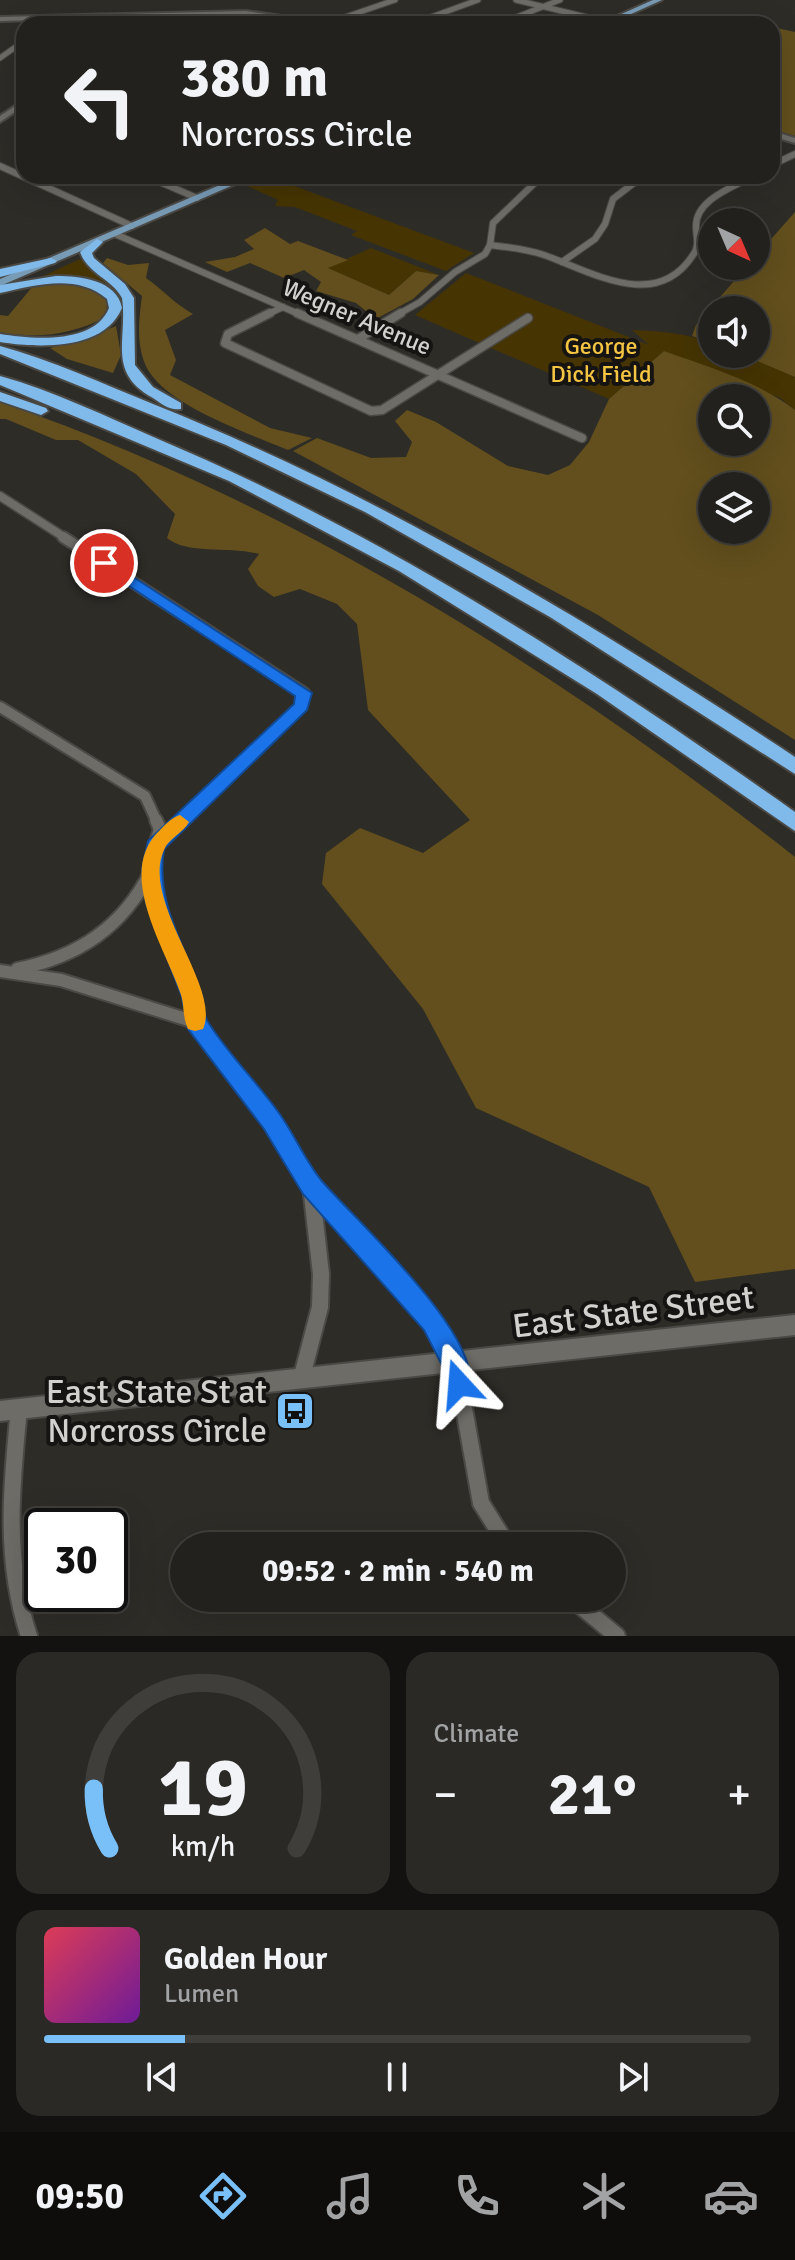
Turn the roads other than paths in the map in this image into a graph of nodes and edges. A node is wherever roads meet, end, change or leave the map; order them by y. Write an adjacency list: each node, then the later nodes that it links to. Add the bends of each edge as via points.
1 (395, 0): 13 (street)
2 (478, 0): 14 (street)
3 (516, 0): 9 (street)
4 (533, 0): 7 (street)
5 (560, 0): 7 (street)
6 (659, 0): 18 (main road)
7 (550, 4): 9 (street); 10 (street)
8 (146, 6): 11 (main road)
9 (543, 7): 15 (street); 16 (street)
10 (594, 15): 17 (street)
11 (134, 16): 12 (main road)
12 (276, 16)
13 (352, 16)
14 (434, 16)
15 (520, 16)
16 (583, 16)
17 (590, 16)
18 (622, 16)
19 (16, 47): 20 (street)
20 (7, 53): 21 (street); 22 (street)
21 (16, 54)
22 (0, 58)
23 (45, 184): 30 (street)
24 (165, 184): 29 (street)
25 (230, 184): 29 (main road)
26 (533, 184): 33 (street, via 493,223)
27 (630, 184): 35 (street, via 613,199 595,239)
28 (741, 184): 35 (street, via 701,210 696,252 670,281 633,287)
29 (197, 198): 30 (main road)
30 (132, 226): 31 (main road)
31 (115, 234): 32 (main road); 38 (street, Wegner Avenue)
32 (97, 242): 34 (main road); 47 (highway, via 86,252 88,260 123,288 129,300 126,357 132,374 148,390)
33 (490, 245): 35 (street); 41 (street, via 420,302)
34 (51, 261): 36 (highway); 37 (main road)
35 (562, 262)
36 (0, 273)
37 (0, 286): 40 (highway, via 73,280 107,293 115,306 107,322 80,336 44,342)
38 (283, 307): 41 (street, Wegner Avenue); 43 (street, via 228,334 225,343 371,411 382,410)
39 (528, 318): 43 (street)
40 (0, 338)
41 (358, 339): 43 (street, Wegner Avenue)
42 (0, 350): 47 (highway)
43 (439, 375): 46 (street, Wegner Avenue)
44 (0, 380): 49 (highway, via 185,455)
45 (0, 396): 49 (highway, via 180,465)
46 (582, 438)
47 (229, 441): 51 (highway, via 495,577)
48 (0, 496): 53 (street, via 300,688 302,706)
49 (398, 564): 52 (highway, via 583,676)
50 (0, 707): 53 (street, via 145,796 160,829)
51 (795, 767)
52 (795, 823)
53 (155, 846): 54 (street)
54 (151, 870): 55 (street, via 132,906 98,938 56,960); 56 (street, via 155,903 192,997)
55 (3, 971): 56 (street, via 61,980)
56 (195, 1022): 57 (street, via 272,1121)
57 (311, 1185): 59 (street, via 433,1321); 60 (street, via 320,1307)
58 (795, 1325): 59 (street, East State Street)
59 (456, 1364): 60 (street, East State Street); 62 (street, via 481,1503)
60 (301, 1380): 61 (street, East State Street)
61 (9, 1410): 64 (street, via 10,1584)
62 (498, 1532)
63 (588, 1612): 65 (street)
64 (29, 1636)
65 (617, 1636)

